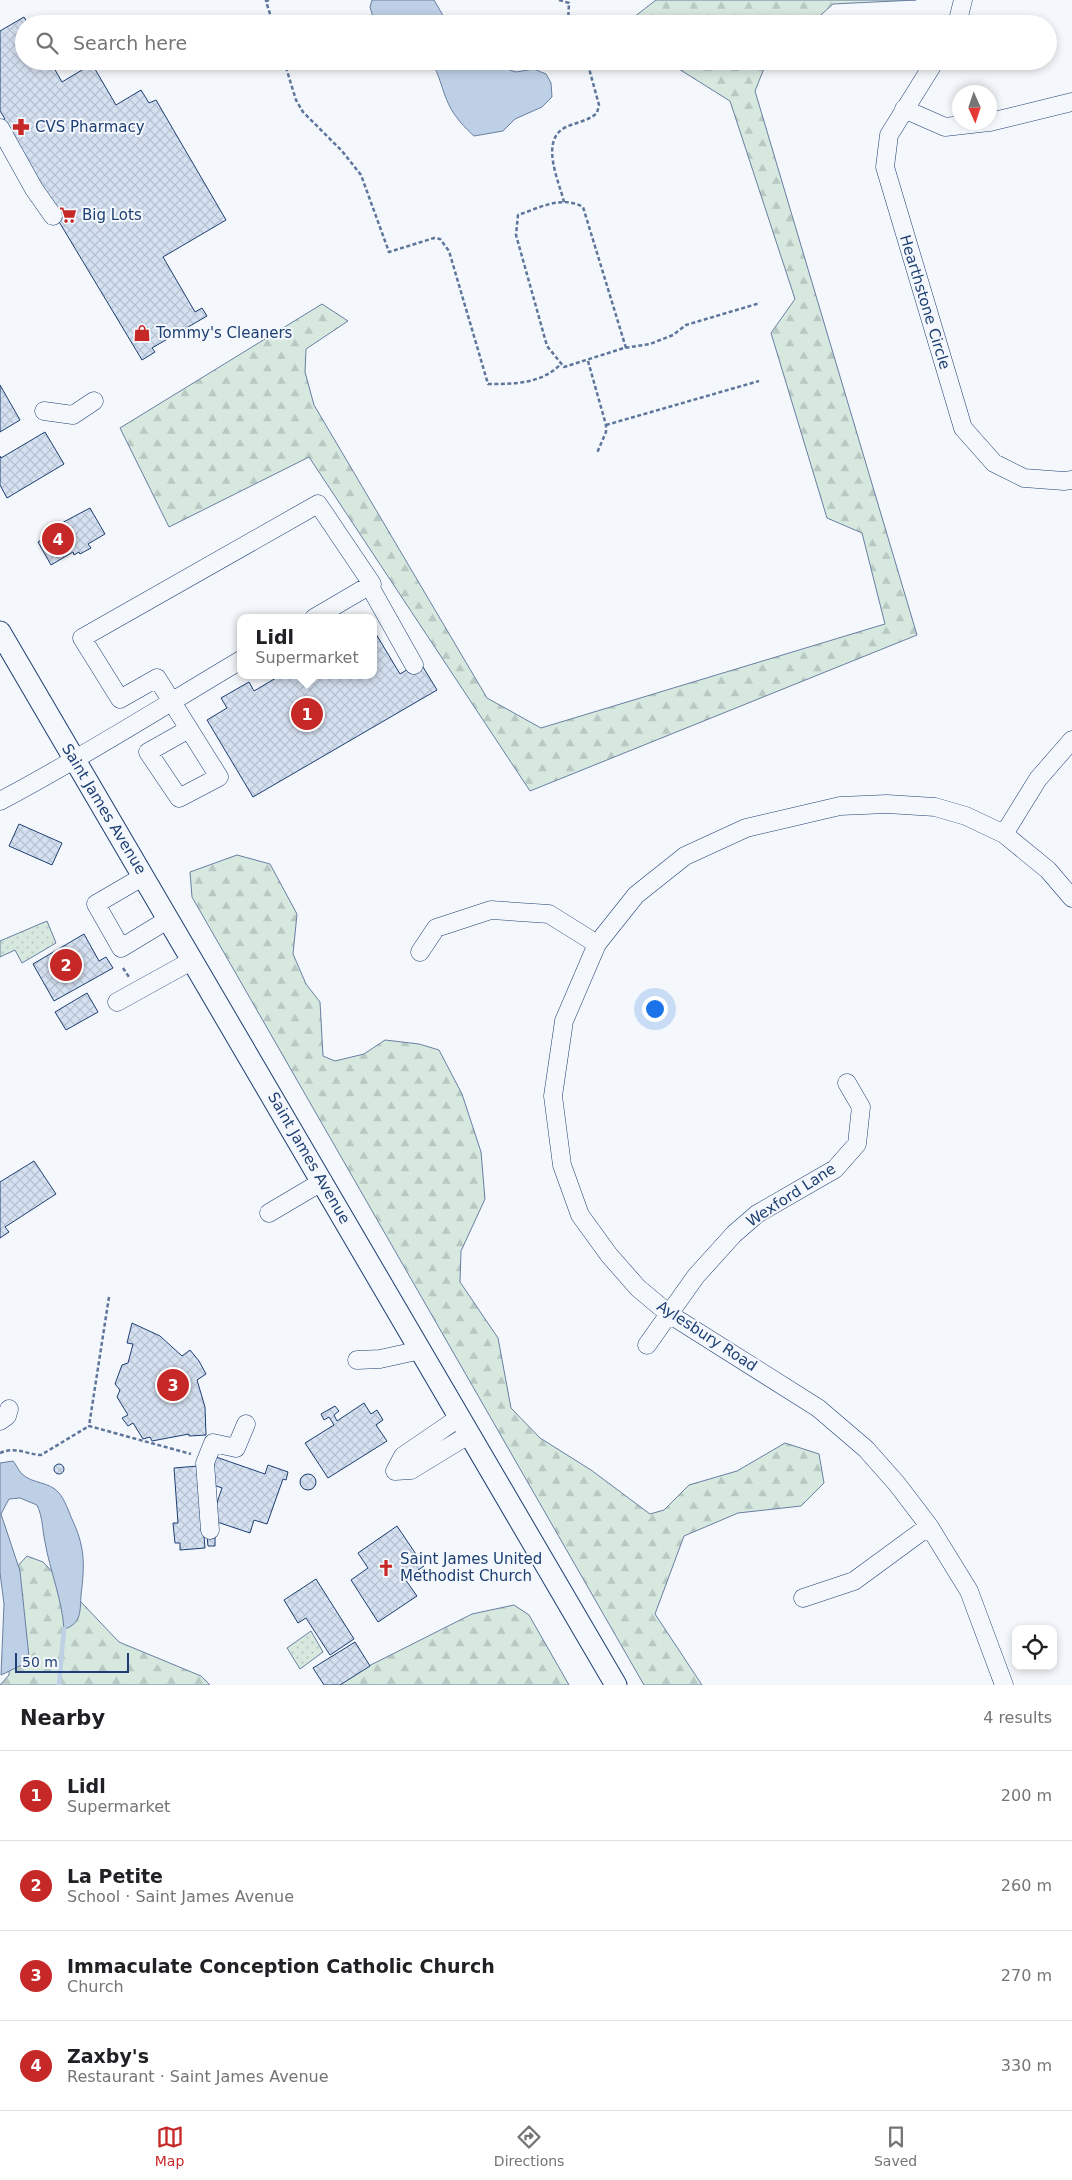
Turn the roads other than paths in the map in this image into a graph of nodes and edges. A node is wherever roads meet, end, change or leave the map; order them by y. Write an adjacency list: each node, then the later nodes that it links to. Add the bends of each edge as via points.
1 (963, 0): 2 (street)
2 (959, 15)
3 (929, 70): 5 (street, Hearthstone Circle)
4 (1072, 102): 6 (street)
5 (904, 109): 7 (street, via 945,127); 12 (street, Hearthstone Circle, via 889,136 885,167 963,428 994,463 1024,478)
6 (997, 120)
7 (952, 127)
8 (0, 128): 9 (street, via 34,189)
9 (54, 216)
10 (94, 401): 11 (street, via 73,415)
11 (44, 411)
12 (1072, 480)
13 (369, 585): 14 (street); 17 (street); 18 (street, via 372,584 318,504 82,638 120,699 157,678)
14 (321, 614)
15 (0, 632): 21 (main road, Saint James Avenue)
16 (237, 662): 18 (street)
17 (414, 665)
18 (172, 700): 19 (street); 21 (street)
19 (188, 729)
20 (1072, 740): 23 (street, via 1038,779)
21 (76, 761): 22 (street); 24 (main road, Saint James Avenue)
22 (0, 801)
23 (1004, 834): 25 (street, Aylesbury Road, via 1048,870); 27 (street, Aylesbury Road, via 935,806 887,804 840,806 746,828 685,856 636,895)
24 (144, 876): 26 (main road, Saint James Avenue); 26 (street, via 96,904 121,948)
25 (1072, 898)
26 (169, 918): 29 (main road, Saint James Avenue)
27 (596, 944): 28 (street, via 549,914 490,910 436,928); 34 (street, Aylesbury Road, via 564,1021 553,1096 562,1165 580,1215 638,1288)
28 (420, 952)
29 (193, 960): 30 (street); 32 (main road, Saint James Avenue)
30 (117, 1002)
31 (847, 1082): 34 (street, Wexford Lane, via 861,1107 858,1144 835,1169 757,1214 734,1234 696,1276)
32 (323, 1181): 33 (street); 36 (main road, Saint James Avenue)
33 (269, 1213)
34 (669, 1314): 35 (street, Wexford Lane); 39 (street, Aylesbury Road, via 818,1408 866,1449)
35 (647, 1345)
36 (421, 1350): 37 (street, via 380,1359); 42 (main road, Saint James Avenue)
37 (357, 1360)
38 (246, 1424): 40 (street, via 236,1448 213,1442 206,1461)
39 (929, 1526): 41 (street, via 854,1581); 43 (street, Aylesbury Road, via 969,1591)
40 (210, 1530)
41 (803, 1598)
42 (616, 1685)
43 (1004, 1685)

